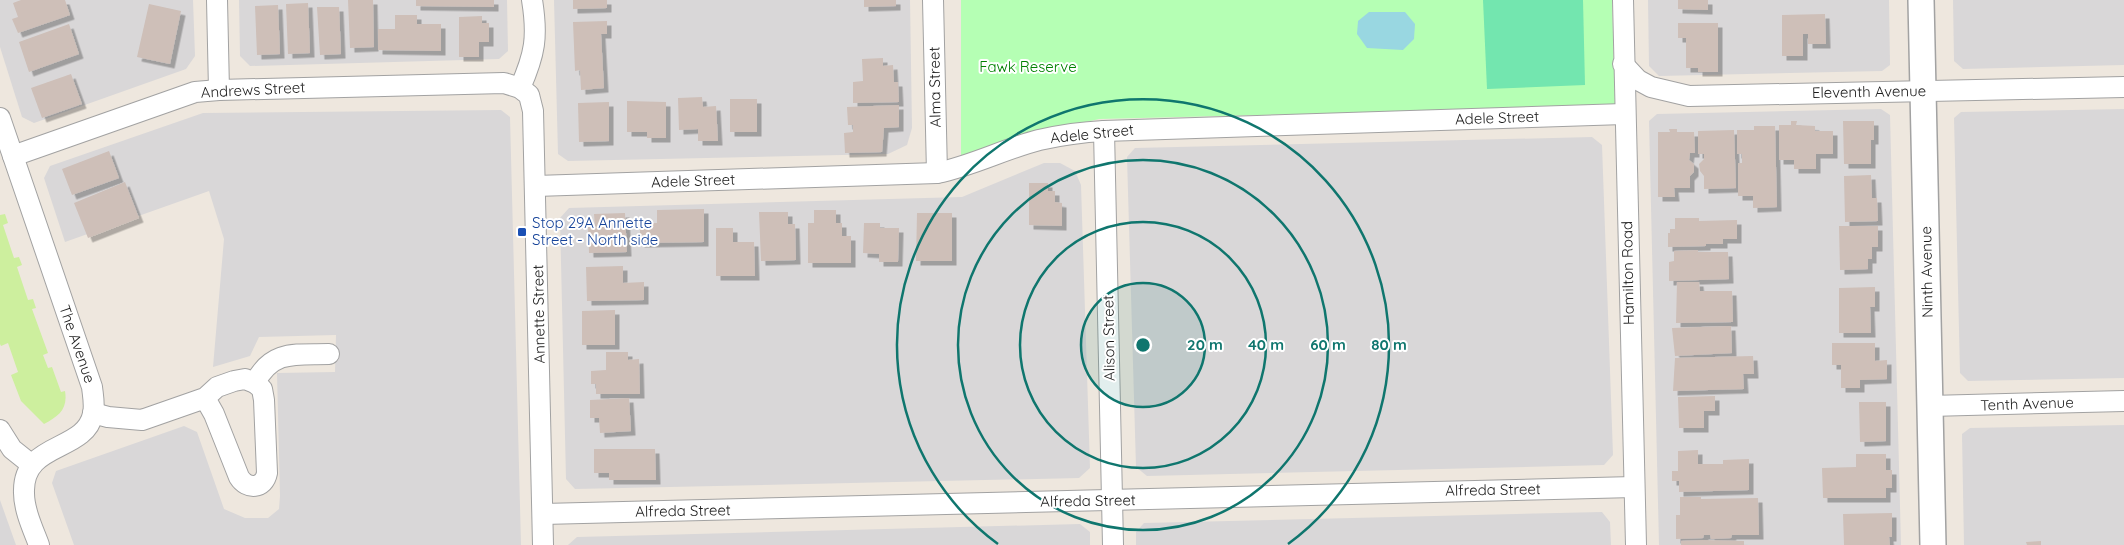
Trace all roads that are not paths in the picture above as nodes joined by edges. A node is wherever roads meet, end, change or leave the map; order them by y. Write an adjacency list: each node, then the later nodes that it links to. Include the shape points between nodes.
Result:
1 (217, 0): 9 (street)
2 (532, 0): 7 (street, via 535,20 533,57)
3 (933, 0): 15 (street, Alma Street)
4 (1623, 0): 6 (street, Hamilton Road)
5 (1921, 0): 10 (street, Ninth Avenue)
6 (1623, 64): 10 (street, Eleventh Avenue, via 1638,80 1651,87 1688,96); 11 (street, Hamilton Road)
7 (512, 85): 9 (street, Andrews Street); 16 (street, Annette Street, via 529,95 534,111)
8 (2124, 87): 10 (street, Eleventh Avenue)
9 (219, 90): 14 (street, Andrews Street, via 195,92)
10 (1923, 90): 21 (street, Ninth Avenue)
11 (1624, 114): 13 (street, Adele Street); 25 (street, Hamilton Road)
12 (0, 118): 14 (street, The Avenue)
13 (1104, 131): 15 (street, Adele Street, via 1038,140 959,169); 26 (street, Alison Street)
14 (13, 156): 22 (street, The Avenue, via 92,387)
15 (937, 173): 16 (street, Adele Street)
16 (536, 186): 27 (street, Annette Street)
17 (329, 354): 18 (street, via 277,357 260,372)
18 (255, 382): 19 (street, via 245,379 234,381 218,387); 19 (street, via 262,389 264,400 267,473 260,486 251,487 239,477)
19 (205, 398): 22 (street, via 142,420)
20 (2124, 401): 21 (street, Tenth Avenue)
21 (1930, 406): 32 (street, Ninth Avenue)
22 (93, 413): 24 (street, via 84,430 49,450)
23 (0, 430): 24 (street, via 12,449)
24 (32, 465): 28 (street, via 24,483 24,495)
25 (1634, 487): 26 (street, Alfreda Street); 31 (street, Hamilton Road)
26 (1112, 500): 27 (street, Alfreda Street); 30 (street, Alison Street)
27 (543, 514): 29 (street, Annette Street)
28 (39, 545)
29 (543, 545)
30 (1113, 545)
31 (1636, 545)
32 (1933, 545)

